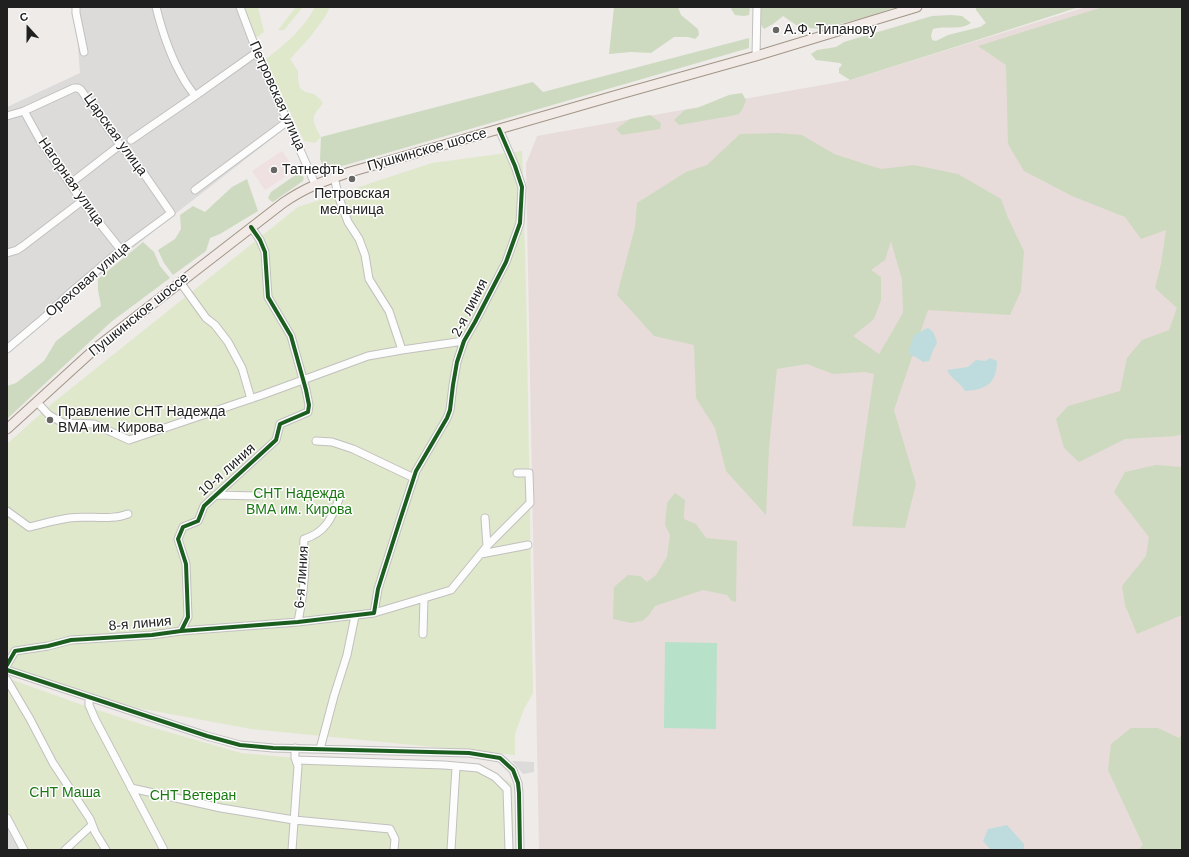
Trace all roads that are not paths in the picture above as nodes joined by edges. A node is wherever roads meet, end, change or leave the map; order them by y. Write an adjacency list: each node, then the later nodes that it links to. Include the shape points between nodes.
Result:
1 (76, 7): 6 (street)
2 (156, 7): 9 (street, via 170,52)
3 (240, 7): 7 (street, Петровская улица)
4 (757, 7): 8 (street)
5 (917, 7): 8 (main road, Пушкинское шоссе)
6 (84, 52)
7 (257, 52): 9 (street); 12 (street, Петровская улица)
8 (756, 56): 13 (main road, Пушкинское шоссе)
9 (195, 96): 14 (street)
10 (24, 111): 11 (street); 15 (street, Царская улица, via 78,88); 17 (street, Нагорная улица, via 40,140)
11 (7, 116)
12 (288, 121): 18 (street, Петровская улица); 19 (street)
13 (499, 129): 16 (main road, Пушкинское шоссе); 26 (street, 2-я линия, via 522,186 520,223 506,262)
14 (131, 140)
15 (120, 145): 17 (street); 21 (street, Царская улица)
16 (334, 177): 18 (main road, Пушкинское шоссе); 28 (street, via 348,222 365,255 369,278 389,311)
17 (71, 183): 20 (street, Нагорная улица)
18 (315, 184): 22 (main road, Пушкинское шоссе, via 283,202)
19 (195, 190)
20 (82, 201): 23 (street, Нагорная улица); 24 (street, via 23,246)
21 (171, 213): 23 (street, Ореховая улица)
22 (251, 227): 25 (main road, Пушкинское шоссе); 29 (street, via 265,252 268,297 291,336)
23 (121, 250): 27 (street, Ореховая улица)
24 (7, 253)
25 (180, 282): 30 (street, via 206,318 228,342 242,368); 31 (main road, Пушкинское шоссе, via 97,347)
26 (464, 341): 28 (street); 35 (street, 2-я линия, via 452,385 450,410)
27 (7, 348)
28 (402, 350): 29 (street, via 368,356)
29 (303, 380): 30 (street); 36 (street, 10-я линия, via 309,405 308,412 280,424 276,440)
30 (251, 399): 31 (street, via 129,440 94,424 63,423 48,415)
31 (37, 402): 32 (main road, Пушкинское шоссе)
32 (7, 429)
33 (316, 440): 35 (street, via 353,449)
34 (517, 473): 43 (street, via 529,473 530,503)
35 (414, 478): 46 (street, 2-я линия, via 378,588)
36 (216, 495): 37 (street); 49 (street, 10-я линия, via 204,506 198,522 184,527 178,539 186,564 188,617)
37 (258, 496)
38 (339, 499): 48 (street, 6-я линия, via 332,516 319,532 304,539 305,559)
39 (7, 511): 40 (street, via 29,527 69,518)
40 (128, 514)
41 (485, 518): 43 (street)
42 (528, 545): 44 (street)
43 (487, 546): 44 (street)
44 (481, 554): 45 (street, via 451,590)
45 (424, 598): 46 (street); 50 (street)
46 (374, 614): 47 (street)
47 (355, 616): 48 (street, 8-я линия); 56 (street, via 347,655)
48 (298, 622): 49 (street, 8-я линия)
49 (181, 631): 51 (street, 8-я линия, via 71,640 15,651)
50 (423, 634)
51 (7, 665)
52 (7, 670): 54 (street)
53 (7, 680): 62 (street, via 53,763)
54 (89, 697): 55 (street, via 240,745); 59 (street, via 89,705 95,719)
55 (295, 748): 56 (street); 57 (street)
56 (320, 749): 71 (street, via 469,753 500,758 512,770 518,783)
57 (296, 760): 58 (street); 61 (street, via 298,766)
58 (456, 767): 69 (street); 70 (street, via 478,768 495,777 507,789)
59 (131, 788): 61 (street, via 221,808); 66 (street)
60 (7, 818): 63 (street)
61 (294, 820): 67 (street); 68 (street, via 390,829 395,839)
62 (92, 825): 64 (street); 65 (street)
63 (24, 850)
64 (65, 850)
65 (106, 850)
66 (164, 850)
67 (292, 850)
68 (394, 850)
69 (451, 850)
70 (509, 850)
71 (520, 850)

